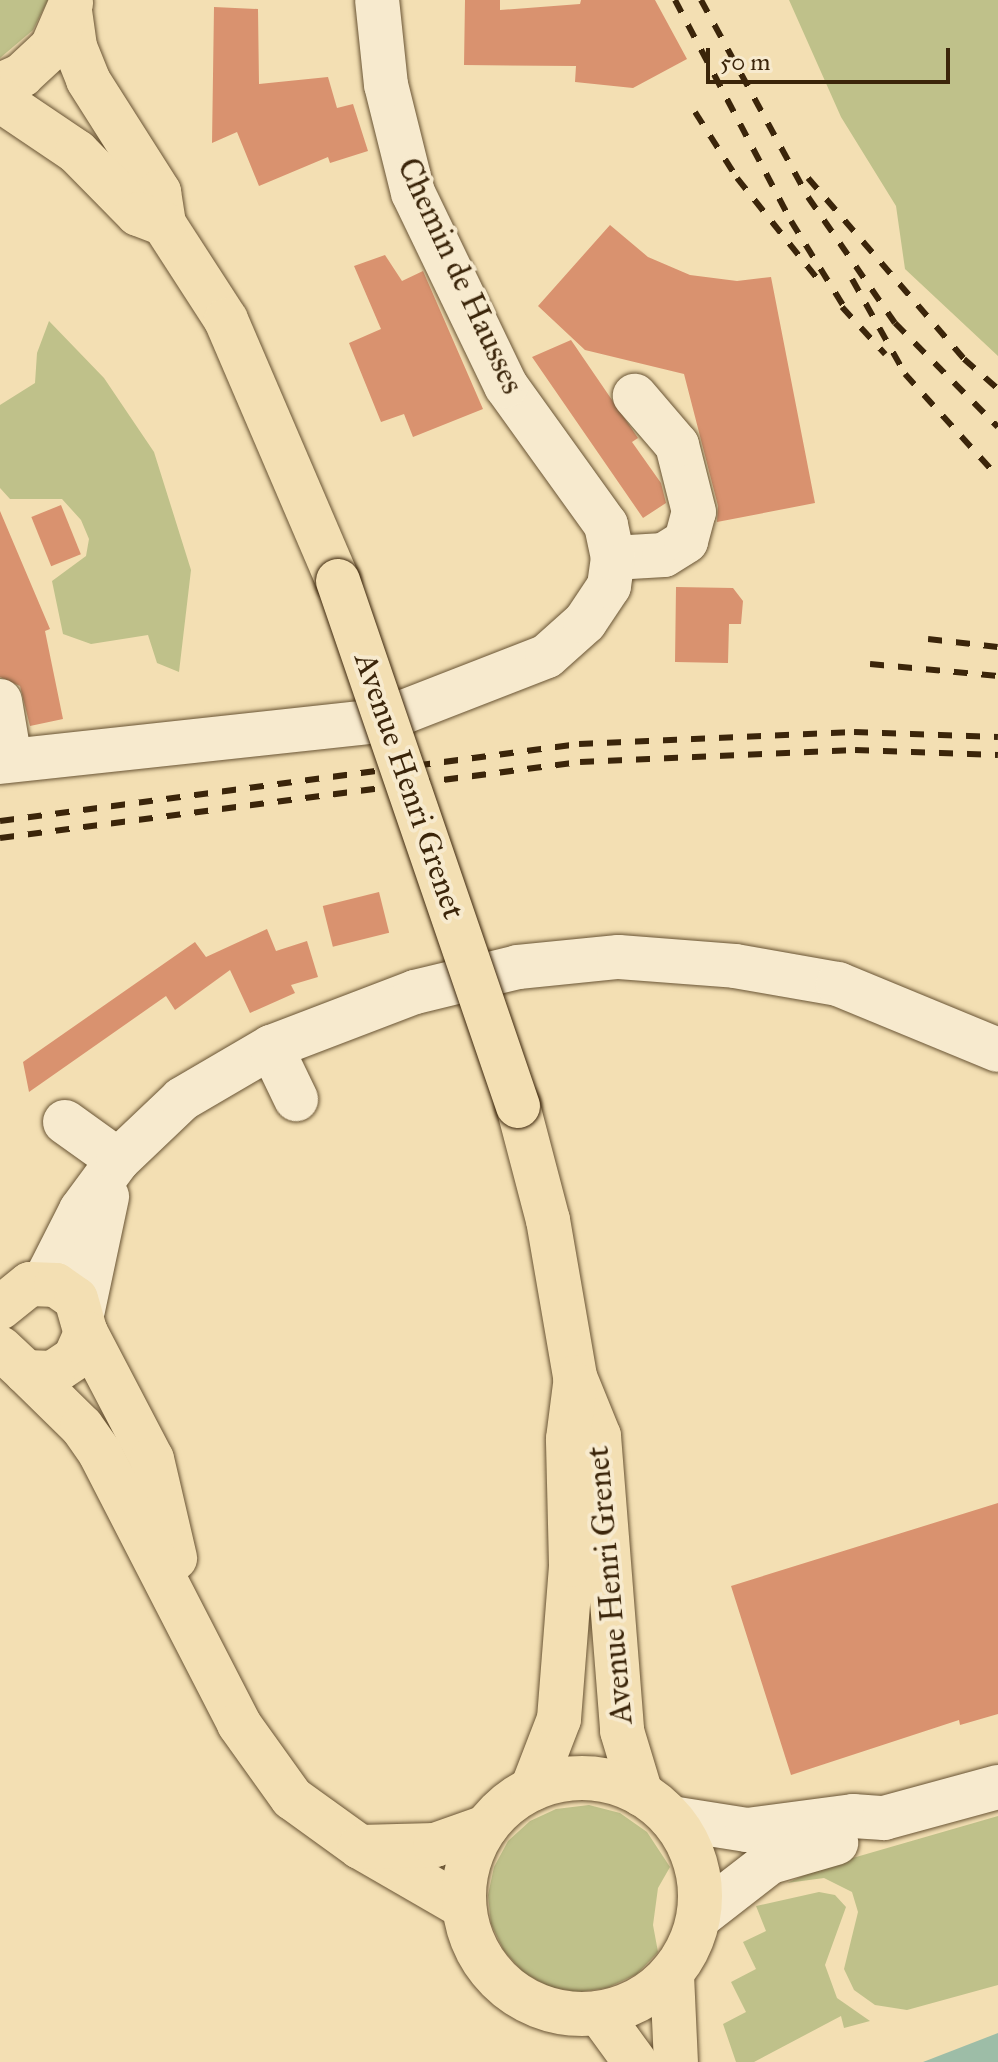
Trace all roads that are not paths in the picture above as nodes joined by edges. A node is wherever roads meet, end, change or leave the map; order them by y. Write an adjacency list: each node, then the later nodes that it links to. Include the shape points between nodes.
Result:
1 (377, 0): 7 (street, Chemin de Hausses, via 386,85 413,193 506,386 579,481 606,525)
2 (71, 5): 3 (main road, via 52,47 22,75); 5 (main road, Avenue Henri Grenet, via 75,47 88,80 159,192)
3 (0, 85)
4 (0, 100): 5 (main road, Avenue Henri Grenet, via 77,152 138,214)
5 (164, 224): 18 (main road, Avenue Henri Grenet, bridge, via 226,320 338,581 518,1106 548,1220)
6 (635, 396): 7 (street, via 677,445 694,512 686,541 664,555)
7 (613, 558): 9 (street, via 609,586 585,622 547,656 406,711 329,726)
8 (0, 701): 9 (street)
9 (5, 761)
10 (271, 1047): 11 (street, via 415,992 518,967 619,957 735,966 838,984); 12 (street); 14 (street, via 182,1099)
11 (998, 1050)
12 (296, 1099)
13 (65, 1122): 14 (street)
14 (118, 1160): 15 (street); 16 (street, via 95,1234)
15 (12, 1297): 16 (main road, via 67,1291)
16 (84, 1322): 17 (main road, via 65,1367 39,1374); 19 (main road, via 152,1459)
17 (7, 1357): 19 (main road, via 82,1427 100,1453)
18 (575, 1377): 21 (main road, Avenue Henri Grenet, via 568,1439 571,1565 559,1719); 22 (main road, Avenue Henri Grenet, via 599,1436 622,1731)
19 (193, 1630): 25 (main road, via 239,1724 292,1798)
20 (998, 1787): 23 (street)
21 (532, 1789): 22 (main road, via 587,1778); 24 (main road)
22 (656, 1806): 23 (street, via 747,1830 853,1816); 27 (main road, via 690,1848 700,1882)
23 (884, 1818): 27 (street, via 858,1838 770,1862)
24 (486, 1827): 25 (main road, via 435,1845); 26 (main road, via 468,1865)
25 (360, 1847): 26 (main road)
26 (464, 1907): 29 (main road, via 473,1944 525,2001 561,2014)
27 (699, 1917): 28 (main road, via 689,1948)
28 (672, 1975): 29 (main road, via 639,2001); 30 (main road)
29 (600, 2014): 30 (main road)
30 (663, 2059)

